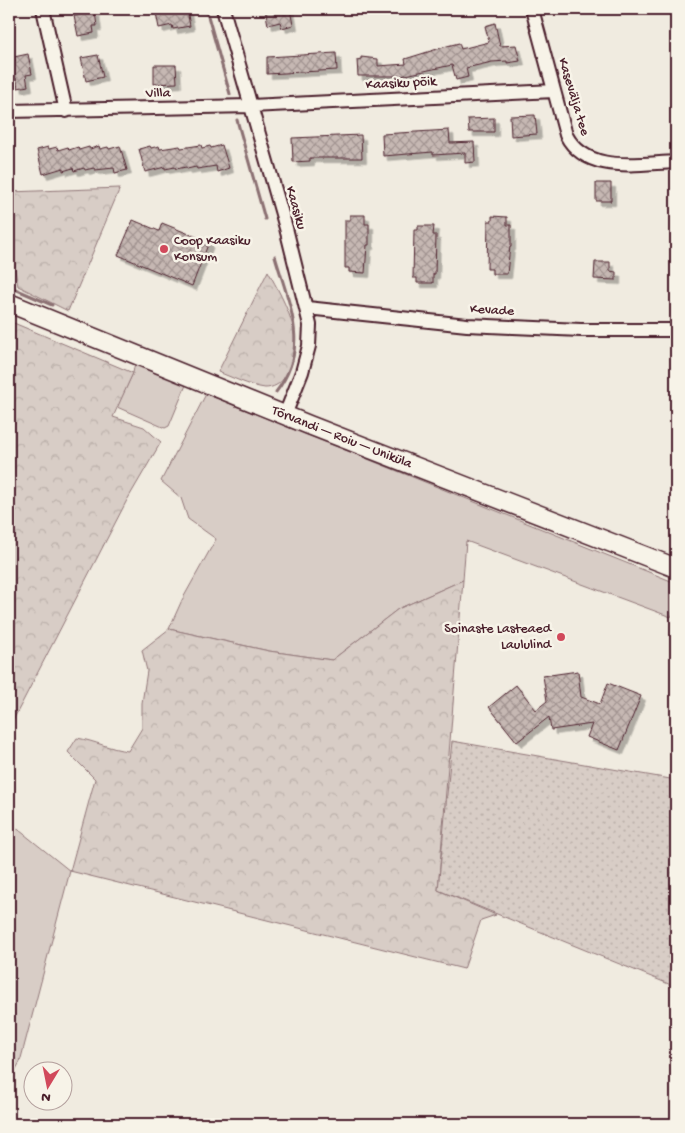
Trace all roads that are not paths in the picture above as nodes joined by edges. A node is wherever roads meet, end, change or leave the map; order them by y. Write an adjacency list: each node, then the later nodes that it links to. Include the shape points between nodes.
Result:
1 (43, 9): 7 (street)
2 (224, 9): 5 (street, Kaasiku)
3 (532, 9): 4 (street, Kasevälja tee)
4 (554, 91): 5 (street, Kaasiku põik); 8 (street, Kasevälja tee, via 566,135 582,155 598,162)
5 (251, 106): 7 (street, Villa); 10 (street, Kaasiku)
6 (9, 111): 7 (street, Villa)
7 (66, 111)
8 (676, 162)
9 (9, 303): 12 (street, Tõrvandi — Roiu — Uniküla)
10 (307, 308): 11 (street, Kevade, via 467,325); 12 (street, Kaasiku, via 309,346)
11 (676, 330)
12 (285, 414): 13 (street, Tõrvandi — Roiu — Uniküla)
13 (676, 568)

